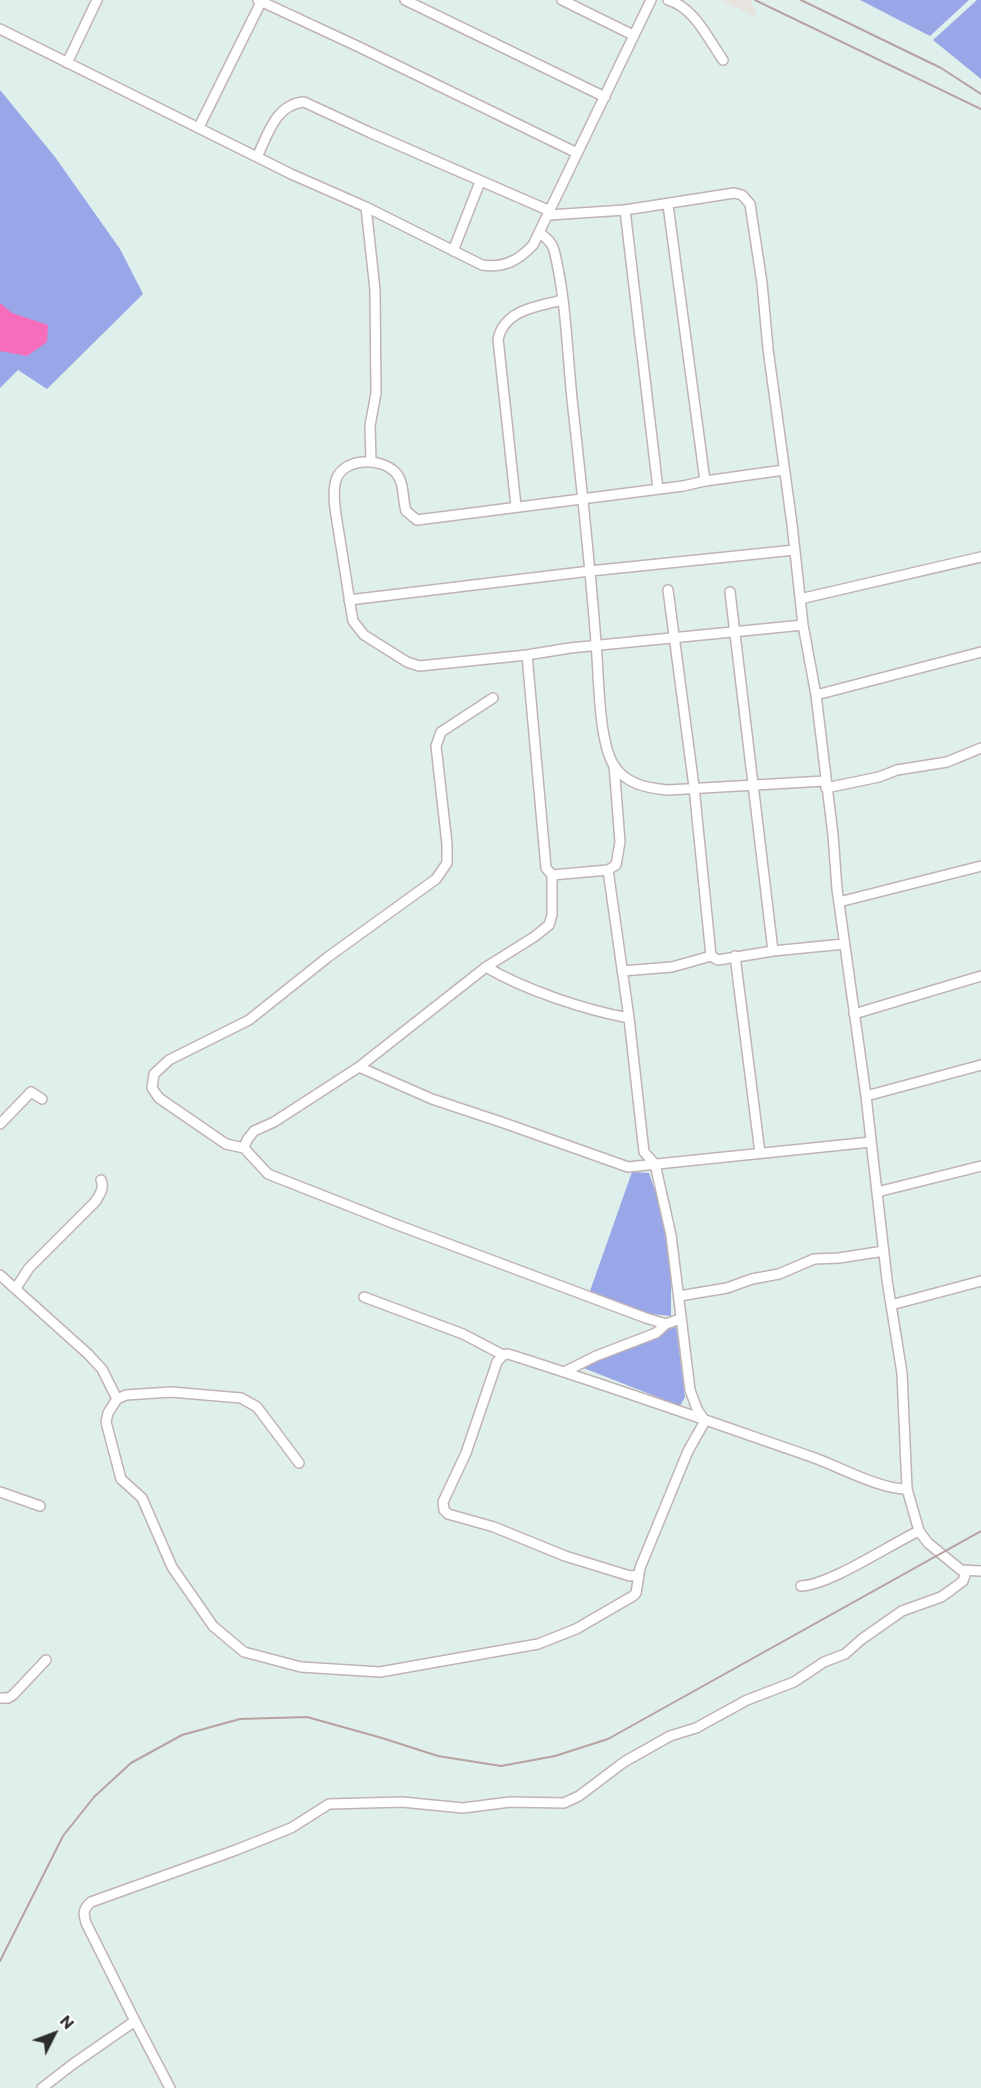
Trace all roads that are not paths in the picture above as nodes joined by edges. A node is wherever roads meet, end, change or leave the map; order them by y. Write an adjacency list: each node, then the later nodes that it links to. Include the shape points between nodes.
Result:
1 (97, 0): 10 (street)
2 (405, 0): 11 (street)
3 (562, 0): 8 (street)
4 (651, 0): 8 (street)
5 (668, 0): 9 (street, via 679,3 693,16)
6 (259, 1): 12 (street); 13 (street)
7 (0, 29): 10 (street)
8 (633, 35): 11 (street)
9 (723, 60)
10 (67, 63): 12 (street)
11 (605, 97): 13 (street)
12 (199, 127): 14 (street)
13 (577, 153): 19 (street)
14 (257, 157): 15 (street, via 278,115 285,107 304,102); 17 (street)
15 (480, 182): 19 (street); 21 (street)
16 (668, 205): 18 (street); 24 (street, via 734,193 750,204); 25 (street)
17 (366, 207): 21 (street); 23 (street, via 375,290 376,393 370,426)
18 (625, 210): 19 (street); 26 (street)
19 (549, 213): 20 (street)
20 (540, 233): 21 (street, via 525,254 497,267 482,265); 22 (street, via 554,248)
21 (453, 251)
22 (562, 300): 27 (street); 28 (street, via 514,315 500,329)
23 (371, 461): 28 (street, via 396,472 406,511 417,520); 35 (street, via 343,469 335,483)
24 (784, 470): 25 (street); 29 (street)
25 (705, 480): 26 (street)
26 (658, 489): 27 (street)
27 (583, 497): 28 (street); 31 (street)
28 (516, 506)
29 (795, 550): 31 (street); 34 (street)
30 (981, 557): 34 (street)
31 (590, 571): 35 (street); 39 (street)
32 (668, 590): 38 (street)
33 (730, 592): 37 (street)
34 (800, 599): 36 (street)
35 (349, 600): 41 (street, via 357,628 412,665)
36 (803, 625): 37 (street); 42 (street)
37 (735, 632): 38 (street); 47 (street)
38 (674, 639): 39 (street); 48 (street)
39 (597, 645): 41 (street); 45 (street, via 605,738)
40 (981, 651): 42 (street)
41 (527, 655): 51 (street, via 546,868)
42 (816, 695): 46 (street)
43 (493, 698): 68 (street, via 441,732 436,746 447,863 436,879 249,1020 170,1060 154,1074 152,1088 159,1098 226,1144)
44 (981, 748): 46 (street, via 947,762)
45 (614, 765): 48 (street, via 639,786); 50 (street, via 619,856 616,865)
46 (825, 784): 47 (street); 52 (street)
47 (752, 785): 48 (street); 54 (street)
48 (693, 788): 55 (street)
49 (981, 866): 52 (street)
50 (608, 870): 51 (street); 58 (street)
51 (552, 875): 57 (street, via 549,925)
52 (839, 902): 53 (street)
53 (844, 944): 54 (street); 60 (street)
54 (773, 951): 56 (street)
55 (711, 956): 56 (street, via 718,960); 58 (street, via 672,967)
56 (735, 956): 69 (street)
57 (486, 967): 61 (street, via 595,1011); 63 (street)
58 (622, 971): 61 (street)
59 (981, 976): 60 (street)
60 (854, 1014): 64 (street)
61 (629, 1017): 70 (street, via 644,1152)
62 (981, 1065): 64 (street)
63 (359, 1067): 68 (street, via 254,1131); 70 (street, via 432,1099 628,1167)
64 (866, 1096): 67 (street)
65 (42, 1099): 66 (street, via 31,1092)
66 (0, 1124)
67 (871, 1142): 69 (street); 73 (street)
68 (244, 1148): 82 (street, via 268,1174)
69 (760, 1153): 70 (street)
70 (655, 1164): 78 (street, via 671,1235)
71 (981, 1166): 73 (street)
72 (101, 1180): 77 (street, via 101,1192 95,1202 29,1269)
73 (877, 1192): 74 (street)
74 (884, 1251): 78 (street, via 814,1259 779,1274); 80 (street)
75 (0, 1275): 77 (street)
76 (981, 1281): 80 (street)
77 (16, 1288): 85 (street, via 102,1369)
78 (679, 1296): 81 (street)
79 (364, 1297): 83 (street, via 463,1334)
80 (891, 1305): 88 (street, via 902,1373)
81 (680, 1319): 82 (street); 86 (street, via 690,1390)
82 (666, 1324): 84 (street, via 656,1333)
83 (503, 1355): 84 (street); 94 (street, via 443,1502 444,1510 566,1556 630,1576)
84 (564, 1372): 86 (street)
85 (117, 1399): 87 (street, via 171,1392 241,1398 257,1407); 94 (street, via 106,1422 122,1479 142,1498 172,1567 213,1626 244,1652 301,1667 380,1672 538,1644 576,1629 626,1601 636,1593)
86 (705, 1421): 88 (street, via 886,1486); 94 (street, via 688,1451)
87 (299, 1463)
88 (907, 1489): 91 (street)
89 (0, 1492): 90 (street)
90 (40, 1506)
91 (919, 1531): 93 (street, via 954,1566); 95 (street, via 850,1568 813,1585)
92 (981, 1571): 93 (street)
93 (966, 1572): 98 (street, via 963,1581 941,1597 902,1611 845,1654 696,1728 670,1736 564,1803 510,1802 463,1808 402,1802 329,1804 291,1828 91,1902 83,1915)
94 (638, 1575)
95 (801, 1586)
96 (46, 1660): 97 (street, via 13,1695)
97 (0, 1698)
98 (135, 2021): 99 (street); 100 (street)
99 (42, 2088)
100 (170, 2088)

